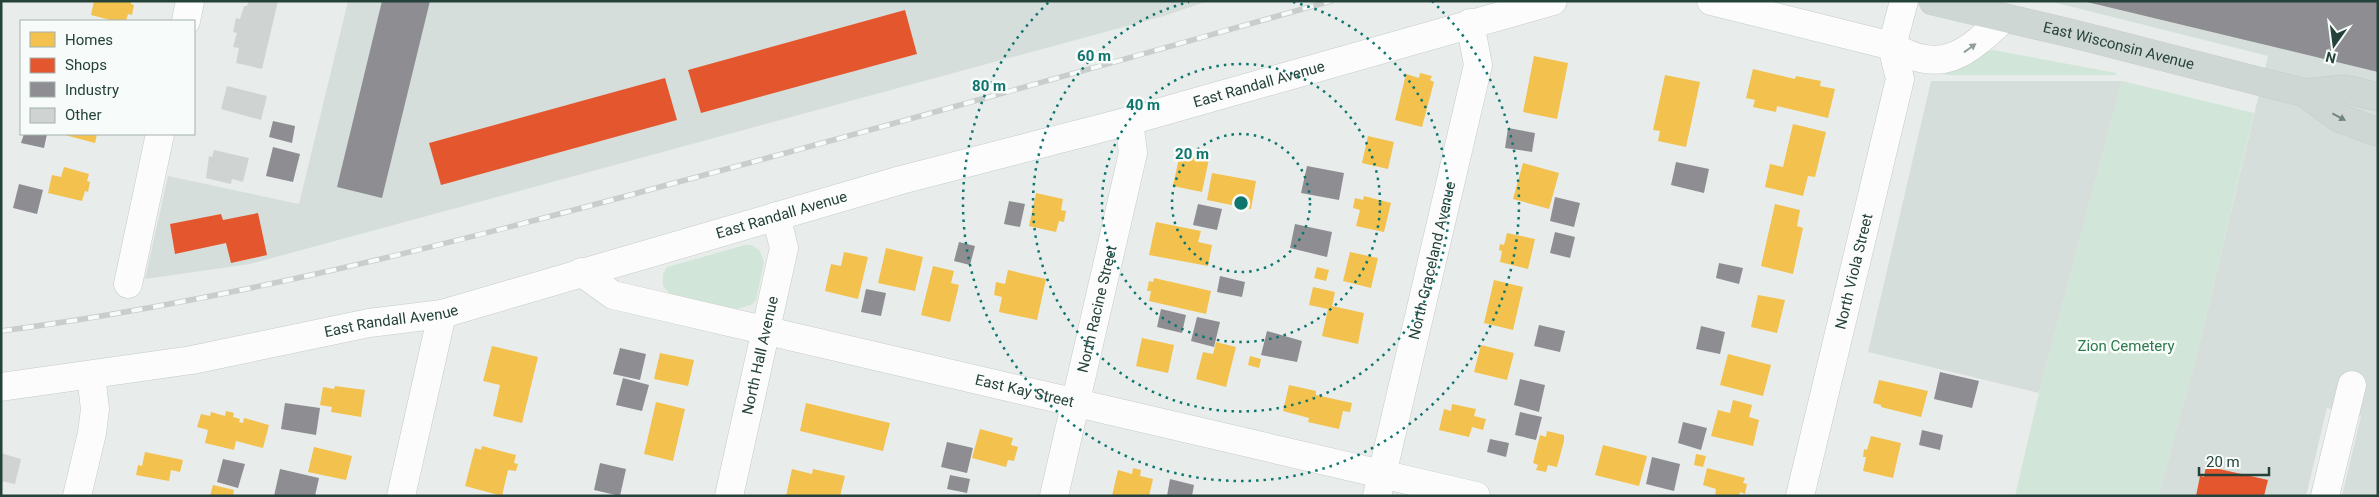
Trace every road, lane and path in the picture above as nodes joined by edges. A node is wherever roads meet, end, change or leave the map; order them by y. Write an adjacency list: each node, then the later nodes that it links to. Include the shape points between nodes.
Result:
1 (190, 1): 7 (street)
2 (1554, 1): 8 (street, East Randall Avenue)
3 (1711, 1): 9 (street)
4 (1904, 1): 9 (street)
5 (1933, 1): 6 (main road, East Wisconsin Avenue)
6 (2004, 18): 10 (street, one-way to 6, via 1964,53); 12 (main road, East Wisconsin Avenue)
7 (186, 20)
8 (1470, 23): 14 (street, East Randall Avenue); 26 (street, North Graceland Avenue, via 1478,66)
9 (1892, 46): 10 (street, via 1910,57); 11 (street, North Viola Street)
10 (1939, 59): 11 (street)
11 (1900, 79): 32 (street, North Viola Street)
12 (2304, 93): 13 (main road, East Wisconsin Avenue, via 2345,89); 15 (main road, East Wisconsin Avenue, one-way to 15, via 2339,118)
13 (2378, 97)
14 (1129, 121): 17 (street, East Randall Avenue); 25 (street, North Racine Street, via 1133,153)
15 (2378, 132)
16 (160, 135): 19 (street)
17 (776, 216): 18 (street, East Randall Avenue); 21 (street, North Hall Avenue, via 784,248)
18 (581, 272): 20 (street, East Randall Avenue); 21 (street, East Kay Street, via 613,295)
19 (128, 284)
20 (442, 314): 22 (street, East Randall Avenue, via 368,322 192,360); 28 (street)
21 (767, 331): 25 (street, East Kay Street); 29 (street, North Hall Avenue)
22 (91, 376): 24 (street, East Randall Avenue); 27 (street, via 95,409)
23 (2352, 385): 33 (street)
24 (1, 387)
25 (1076, 403): 26 (street, East Kay Street); 30 (street, North Racine Street)
26 (1380, 485): 31 (street, East Kay Street)
27 (77, 496)
28 (401, 496)
29 (729, 496)
30 (1054, 496)
31 (1476, 496)
32 (1800, 496)
33 (2325, 496)

